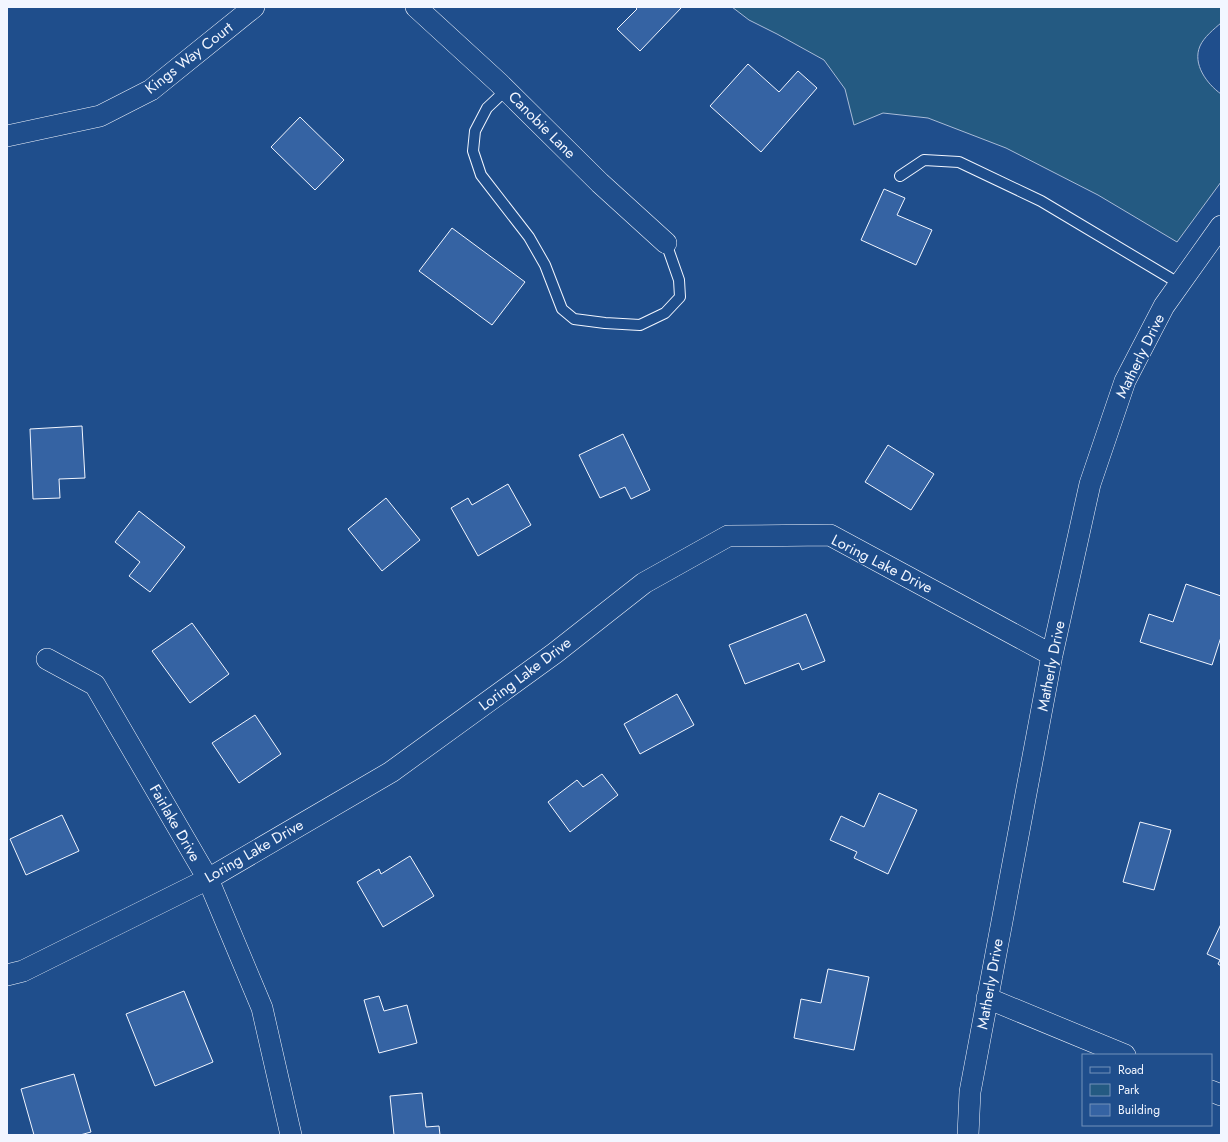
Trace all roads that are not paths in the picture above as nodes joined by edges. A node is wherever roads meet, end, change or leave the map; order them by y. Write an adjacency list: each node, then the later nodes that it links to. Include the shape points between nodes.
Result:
1 (254, 7): 4 (street, Kings Way Court, via 151,90 107,113)
2 (416, 7): 3 (street, Canobie Lane)
3 (506, 90): 7 (street, Canobie Lane, via 600,183); 7 (lane, via 488,108 474,131 474,151 481,175 529,237 545,265 562,309 574,319 605,324 640,324 665,313 680,297 679,280)
4 (7, 136)
5 (900, 176): 8 (lane, via 924,160 959,162 1041,201)
6 (1221, 226): 8 (street, Matherly Drive)
7 (666, 243)
8 (1180, 284): 9 (street, Matherly Drive, via 1164,306 1125,381 1090,484)
9 (1052, 655): 11 (street, Loring Lake Drive, via 830,535 728,536 644,583 555,653 391,772); 13 (street, Matherly Drive)
10 (47, 659): 11 (street, Fairlake Drive, via 95,685)
11 (208, 879): 12 (street, Loring Lake Drive, via 23,971); 17 (street, Fairlake Drive, via 262,1008)
12 (7, 975)
13 (988, 998): 14 (street); 18 (street, Matherly Drive, via 970,1092)
14 (1123, 1054)
15 (1212, 1090): 16 (street)
16 (1221, 1095)
17 (291, 1135)
18 (968, 1135)

